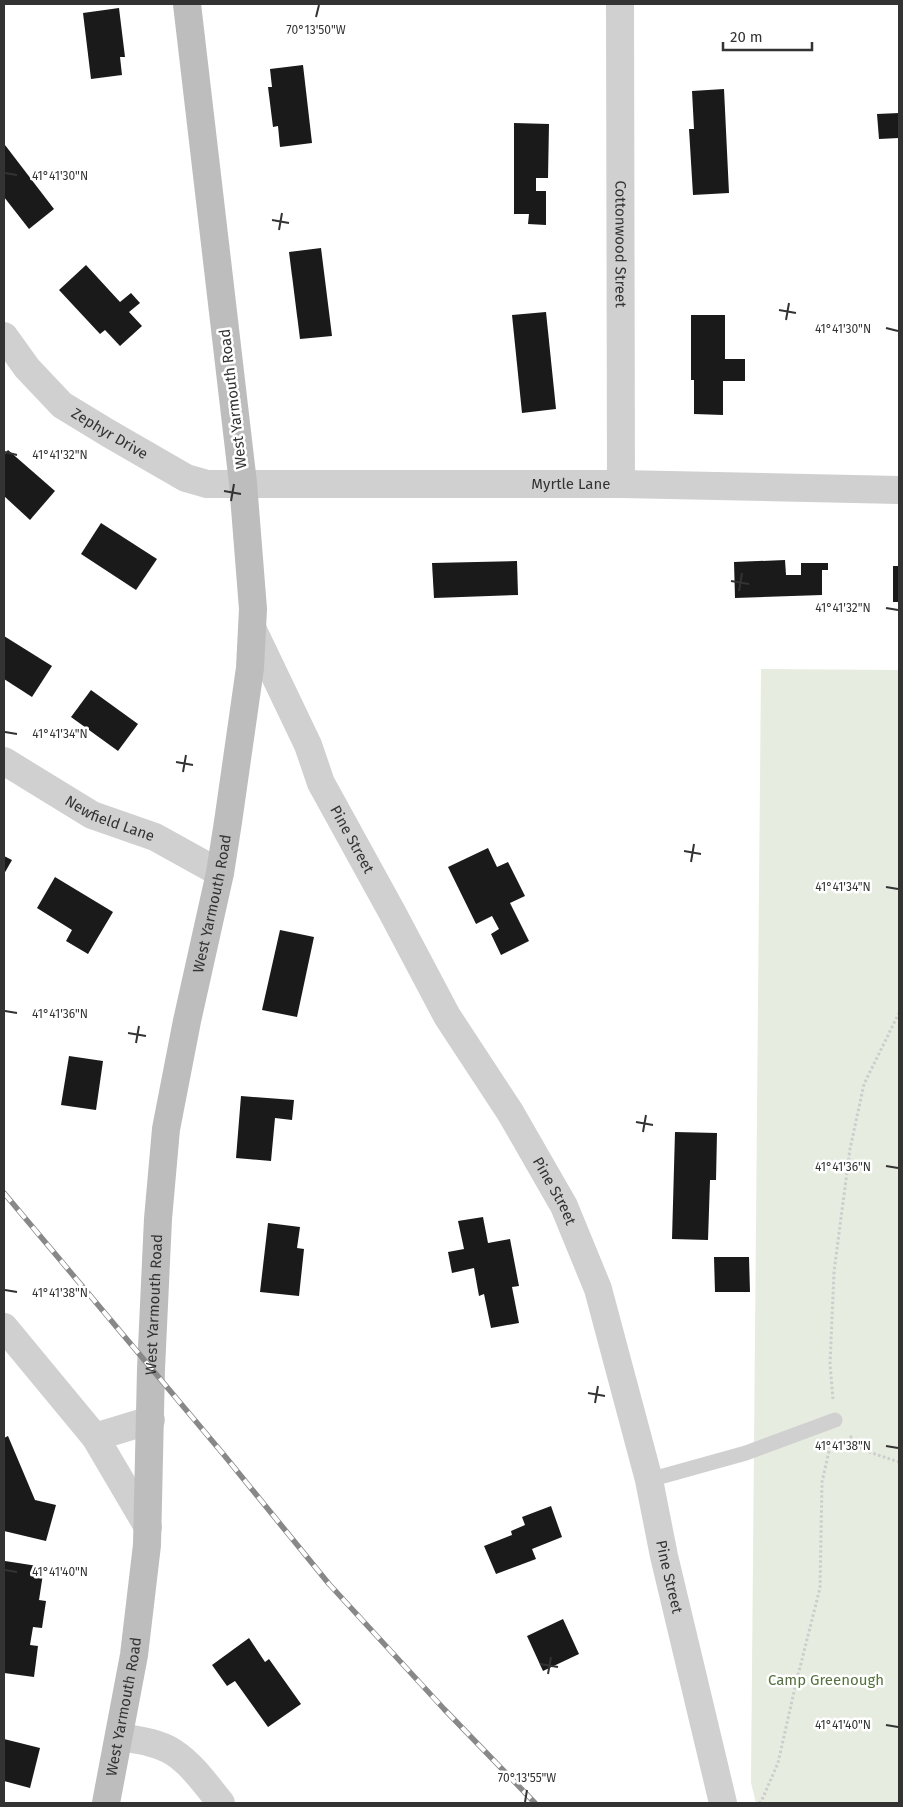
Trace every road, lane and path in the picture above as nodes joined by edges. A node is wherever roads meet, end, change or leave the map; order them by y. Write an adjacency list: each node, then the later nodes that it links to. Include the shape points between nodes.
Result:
1 (187, 4): 4 (main road, West Yarmouth Road)
2 (620, 4): 5 (street, Cottonwood Street)
3 (4, 336): 4 (street, Zephyr Drive, via 28,368 62,404 108,433 196,482)
4 (243, 483): 5 (street, Myrtle Lane); 7 (main road, West Yarmouth Road)
5 (621, 484): 6 (street, Myrtle Lane)
6 (899, 490)
7 (253, 630): 9 (main road, West Yarmouth Road, via 246,702); 15 (street, Pine Street, via 308,746 320,783 447,1016 510,1112 564,1206 598,1289)
8 (4, 761): 9 (street, Newfield Lane, via 92,815 156,837)
9 (220, 873): 11 (main road, West Yarmouth Road, via 166,1129 158,1219)
10 (4, 1327): 13 (street)
11 (150, 1420): 13 (street); 16 (main road, West Yarmouth Road)
12 (835, 1420): 14 (path, via 863,1450); 15 (lane, via 746,1453)
13 (95, 1437): 16 (street)
14 (899, 1462)
15 (649, 1480): 20 (street, Pine Street)
16 (148, 1527): 17 (main road, West Yarmouth Road, via 134,1655)
17 (120, 1737): 18 (main road, West Yarmouth Road); 19 (street, via 158,1745 173,1752)
18 (106, 1803)
19 (222, 1803)
20 (723, 1803)

